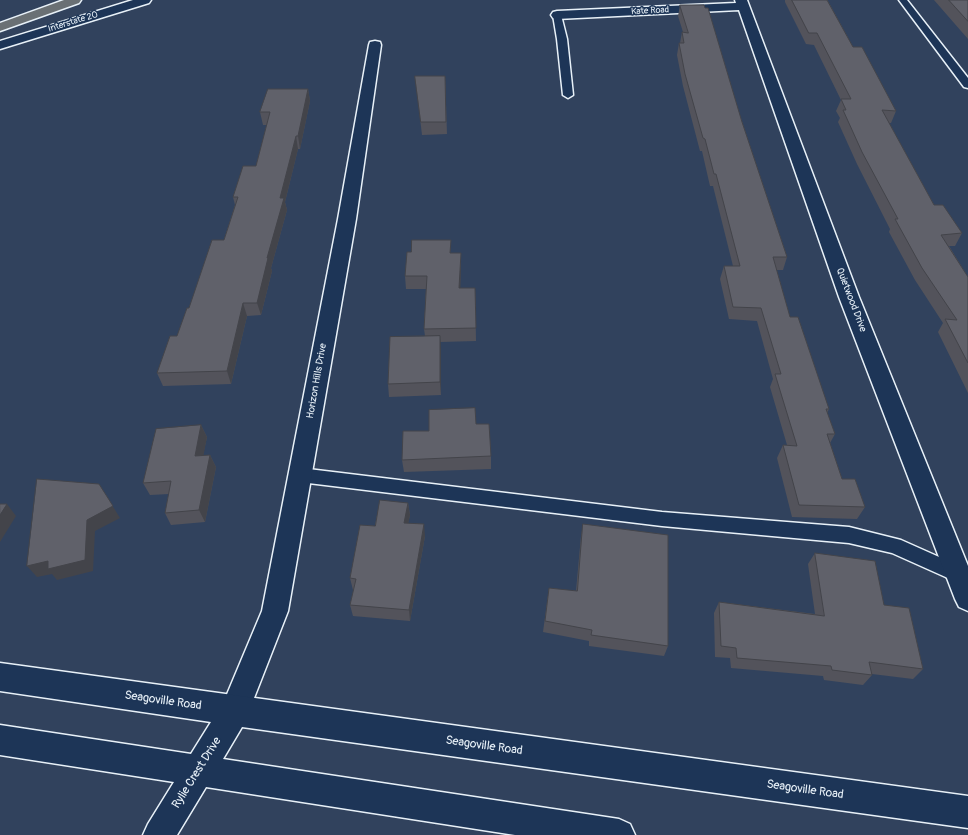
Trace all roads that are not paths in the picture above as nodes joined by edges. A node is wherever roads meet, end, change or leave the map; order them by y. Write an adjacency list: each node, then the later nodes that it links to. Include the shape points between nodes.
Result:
1 (75, 0): 6 (highway)
2 (145, 0): 7 (street, Interstate 20)
3 (903, 0): 9 (lane)
4 (741, 3): 5 (street, Kate Road); 12 (street, Quietwood Drive, via 849,297)
5 (557, 15): 10 (lane)
6 (0, 27)
7 (0, 45)
8 (375, 45): 11 (street, Horizon Hills Drive, via 347,219)
9 (968, 85)
10 (568, 95)
11 (300, 475): 12 (lane, via 662,519 849,535 895,546); 15 (street, Horizon Hills Drive, via 275,611)
12 (959, 575): 13 (street, Quietwood Drive)
13 (968, 598)
14 (0, 677): 15 (street, Seagoville Road)
15 (235, 711): 17 (street, Rylie Crest Drive); 18 (street, Seagoville Road)
16 (0, 740): 17 (street)
17 (199, 771): 19 (street, Rylie Crest Drive); 20 (street)
18 (968, 812)
19 (159, 835)
20 (619, 835)

